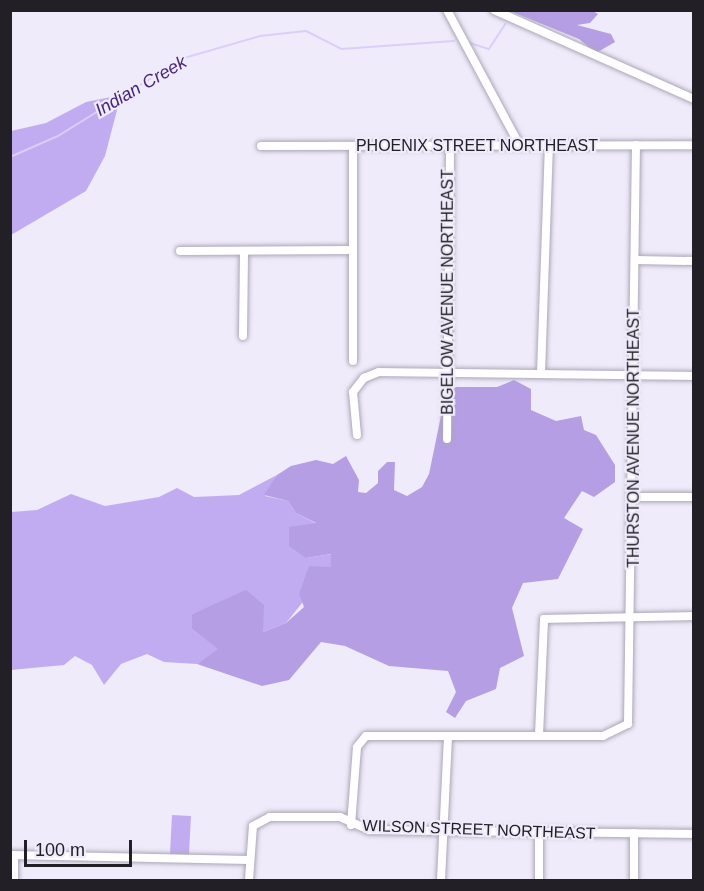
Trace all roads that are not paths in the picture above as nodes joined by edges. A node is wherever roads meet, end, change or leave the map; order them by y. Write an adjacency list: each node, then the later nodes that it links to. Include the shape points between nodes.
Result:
1 (447, 10): 4 (street)
2 (494, 10): 3 (street)
3 (693, 99)
4 (519, 144): 5 (street, PHOENIX STREET NORTHEAST); 8 (street, PHOENIX STREET NORTHEAST)
5 (549, 145): 6 (street, PHOENIX STREET NORTHEAST); 19 (street)
6 (636, 145): 9 (street, PHOENIX STREET NORTHEAST); 14 (street, THURSTON AVENUE NORTHEAST)
7 (261, 146): 10 (street, PHOENIX STREET NORTHEAST)
8 (450, 146): 10 (street, PHOENIX STREET NORTHEAST); 18 (street, BIGELOW AVENUE NORTHEAST, via 445,305)
9 (693, 146)
10 (353, 147): 11 (street)
11 (353, 250): 13 (street); 17 (street)
12 (180, 251): 13 (street)
13 (244, 251): 16 (street)
14 (635, 260): 15 (street); 20 (street, THURSTON AVENUE NORTHEAST)
15 (693, 261)
16 (243, 336)
17 (353, 361)
18 (449, 370): 19 (street); 22 (street, via 364,378 353,392); 23 (street, BIGELOW AVENUE NORTHEAST)
19 (541, 374): 20 (street)
20 (634, 376): 21 (street); 24 (street, THURSTON AVENUE NORTHEAST)
21 (693, 376)
22 (357, 435)
23 (447, 439)
24 (634, 497): 25 (street); 26 (street, THURSTON AVENUE NORTHEAST)
25 (693, 497)
26 (633, 616): 27 (street); 28 (street, THURSTON AVENUE NORTHEAST, via 632,708 624,729 603,736); 28 (street, via 546,618 540,628)
27 (693, 616)
28 (539, 735): 29 (street)
29 (448, 736): 30 (street, via 359,739); 31 (street)
30 (351, 825): 31 (street, WILSON STREET NORTHEAST); 36 (street, WILSON STREET NORTHEAST, via 340,817 258,820 253,826)
31 (445, 832): 32 (street, WILSON STREET NORTHEAST); 39 (street)
32 (540, 833): 33 (street, WILSON STREET NORTHEAST); 40 (street)
33 (634, 833): 34 (street, WILSON STREET NORTHEAST); 41 (street)
34 (693, 834)
35 (12, 855): 36 (street); 37 (street)
36 (249, 860): 38 (street)
37 (14, 880)
38 (249, 880)
39 (441, 880)
40 (539, 880)
41 (634, 880)

